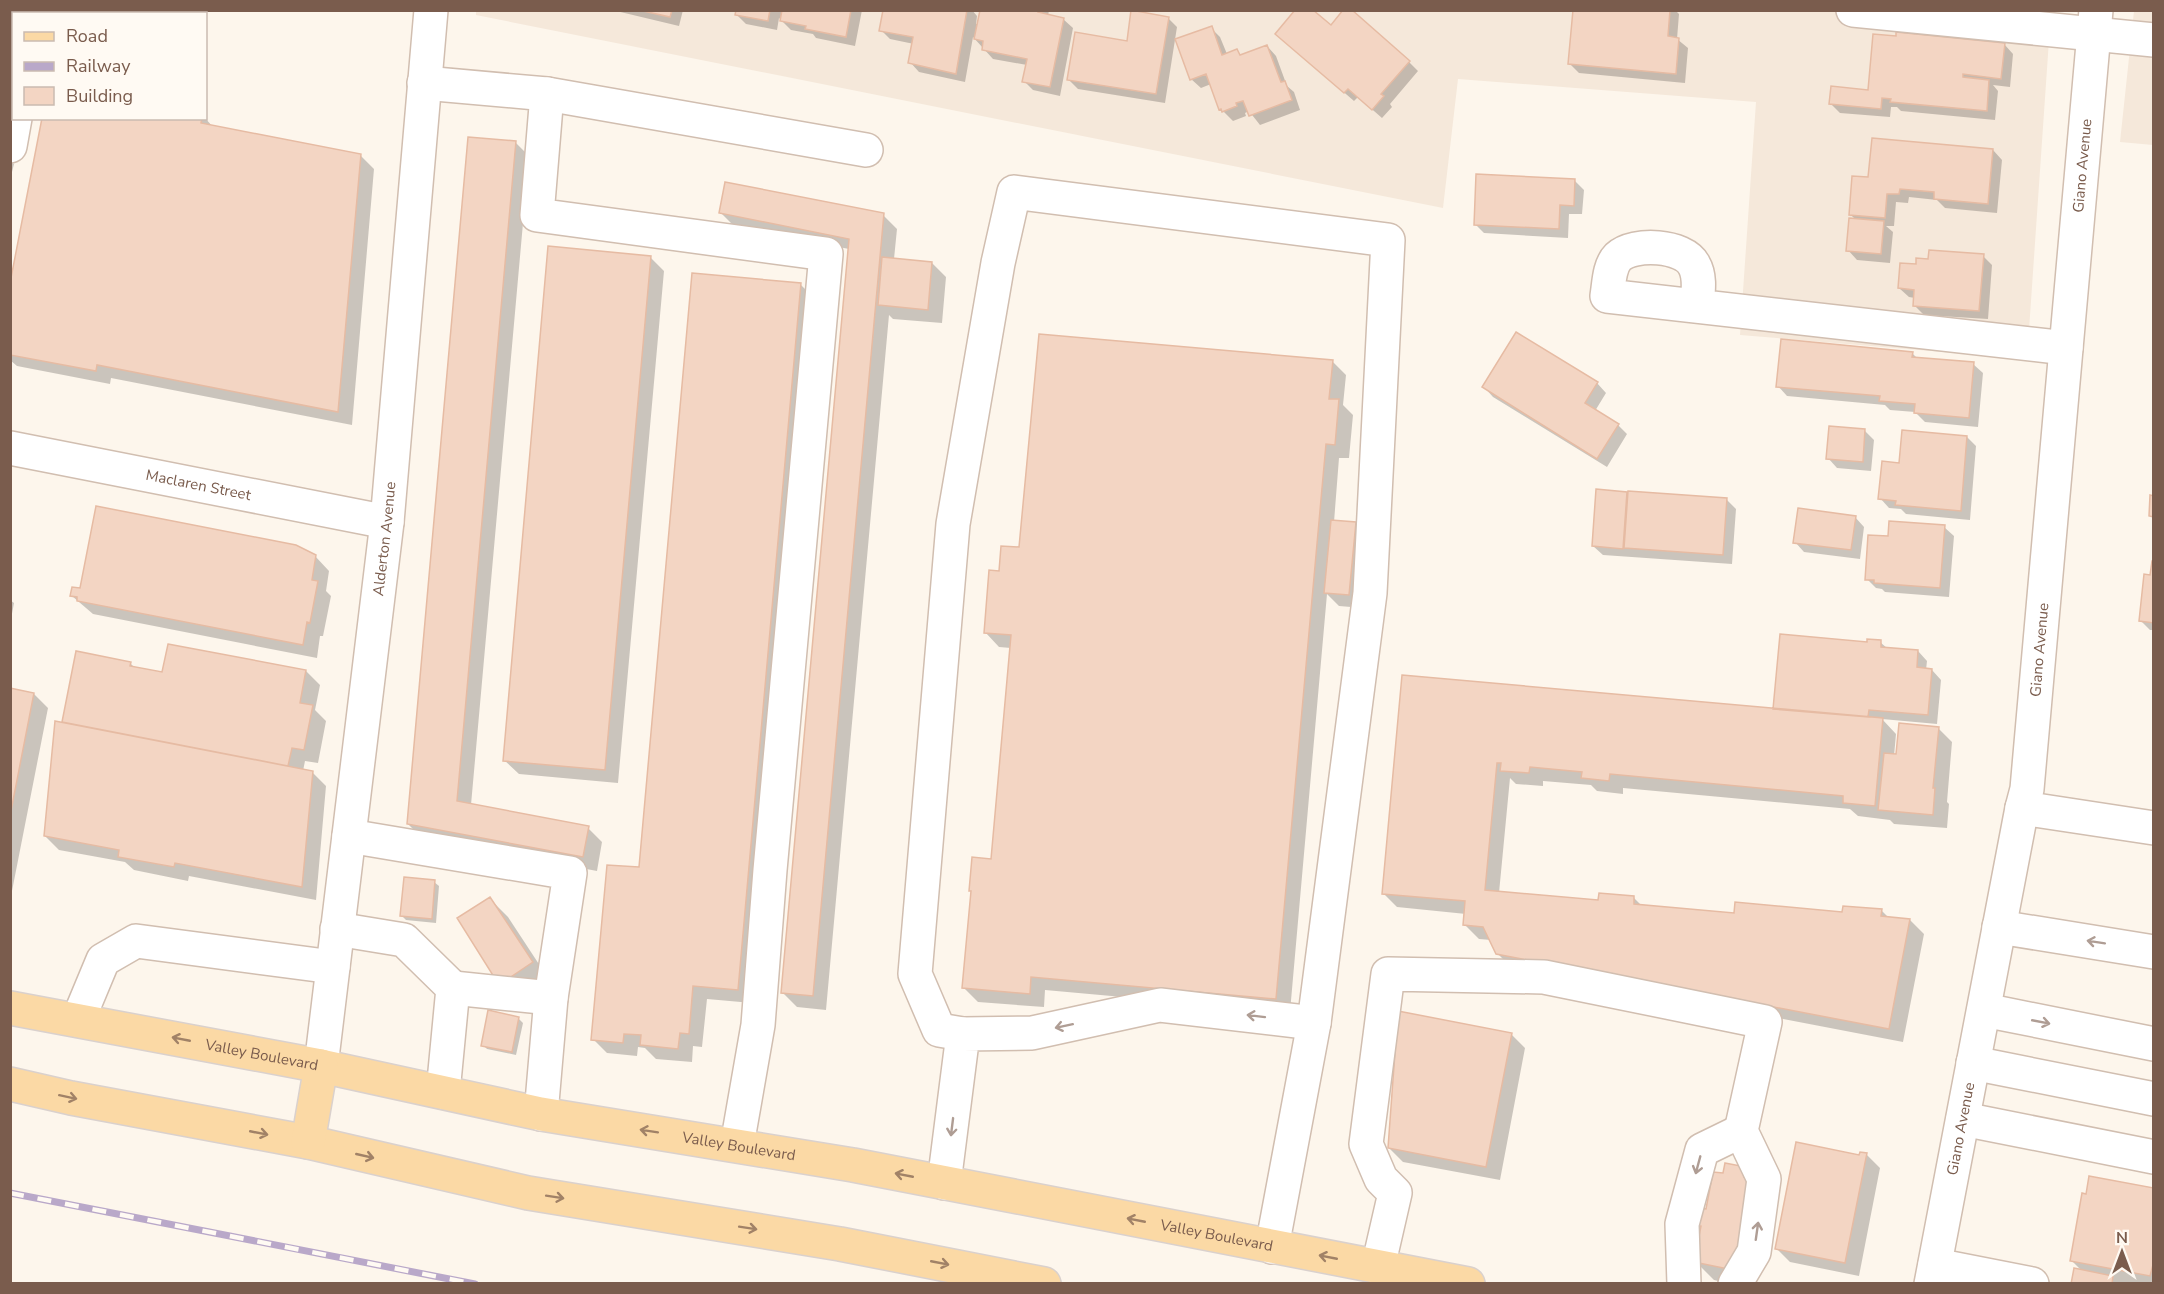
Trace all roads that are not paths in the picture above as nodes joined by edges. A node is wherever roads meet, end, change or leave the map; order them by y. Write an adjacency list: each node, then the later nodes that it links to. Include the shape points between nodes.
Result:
1 (431, 10): 5 (street, Alderton Avenue)
2 (1852, 10): 3 (street)
3 (2095, 23): 4 (street); 11 (street, Giano Avenue)
4 (2154, 40)
5 (424, 83): 6 (street); 13 (street, Alderton Avenue)
6 (547, 94): 9 (street); 38 (street, via 537,215 826,254 758,1025)
7 (15, 120): 8 (street)
8 (10, 146)
9 (866, 150)
10 (1697, 306): 11 (street)
11 (2066, 348): 14 (street, Giano Avenue, via 2027,789)
12 (10, 448): 13 (street, Maclaren Street)
13 (387, 522): 16 (street, Alderton Avenue)
14 (2022, 808): 15 (street); 17 (street, Giano Avenue)
15 (2154, 828)
16 (349, 836): 18 (street, Alderton Avenue); 22 (street, via 570,873)
17 (1999, 927): 19 (street, one-way to 17); 24 (street, Giano Avenue)
18 (338, 929): 20 (street, Alderton Avenue); 21 (street, via 404,940)
19 (2154, 952)
20 (333, 967): 25 (street, via 136,941 103,960); 30 (street, Alderton Avenue)
21 (453, 988): 22 (street); 32 (street)
22 (551, 998): 34 (street)
23 (10, 1008): 25 (main road, Valley Boulevard)
24 (1984, 1010): 28 (street, one-way to 28); 29 (street, Giano Avenue)
25 (78, 1020): 30 (main road, Valley Boulevard, one-way to 25)
26 (1314, 1023): 27 (street, one-way to 27, via 1160,1005 1032,1033); 27 (street, via 1370,593 1388,240 1014,192 953,524 915,974 939,1030); 41 (street)
27 (963, 1034): 40 (street, one-way to 40)
28 (2154, 1044)
29 (1973, 1063): 33 (street); 35 (street, Giano Avenue)
30 (321, 1066): 32 (main road, Valley Boulevard); 37 (main road)
31 (10, 1084): 37 (main road, one-way to 37)
32 (443, 1092): 34 (main road, Valley Boulevard)
33 (2154, 1100)
34 (542, 1114): 38 (main road, Valley Boulevard, one-way to 34)
35 (1963, 1119): 39 (street); 43 (street, Giano Avenue)
36 (1741, 1131): 42 (street, via 1765,1022 1544,977 1388,974 1366,1144 1381,1179 1395,1193); 46 (street, one-way to 46, via 1701,1150 1682,1224); 47 (street, one-way to 36, via 1754,1252 1764,1179)
37 (308, 1142): 44 (main road, one-way to 44, via 528,1193 840,1244)
38 (737, 1145): 40 (main road, Valley Boulevard, one-way to 38)
39 (2154, 1157)
40 (944, 1183): 41 (main road, Valley Boulevard, one-way to 40)
41 (1272, 1247): 42 (main road, Valley Boulevard, one-way to 41)
42 (1378, 1266): 45 (main road, Valley Boulevard)
43 (1933, 1274): 48 (street)
44 (1044, 1284)
45 (1468, 1284)
46 (1684, 1284)
47 (1735, 1284)
48 (2032, 1284)

